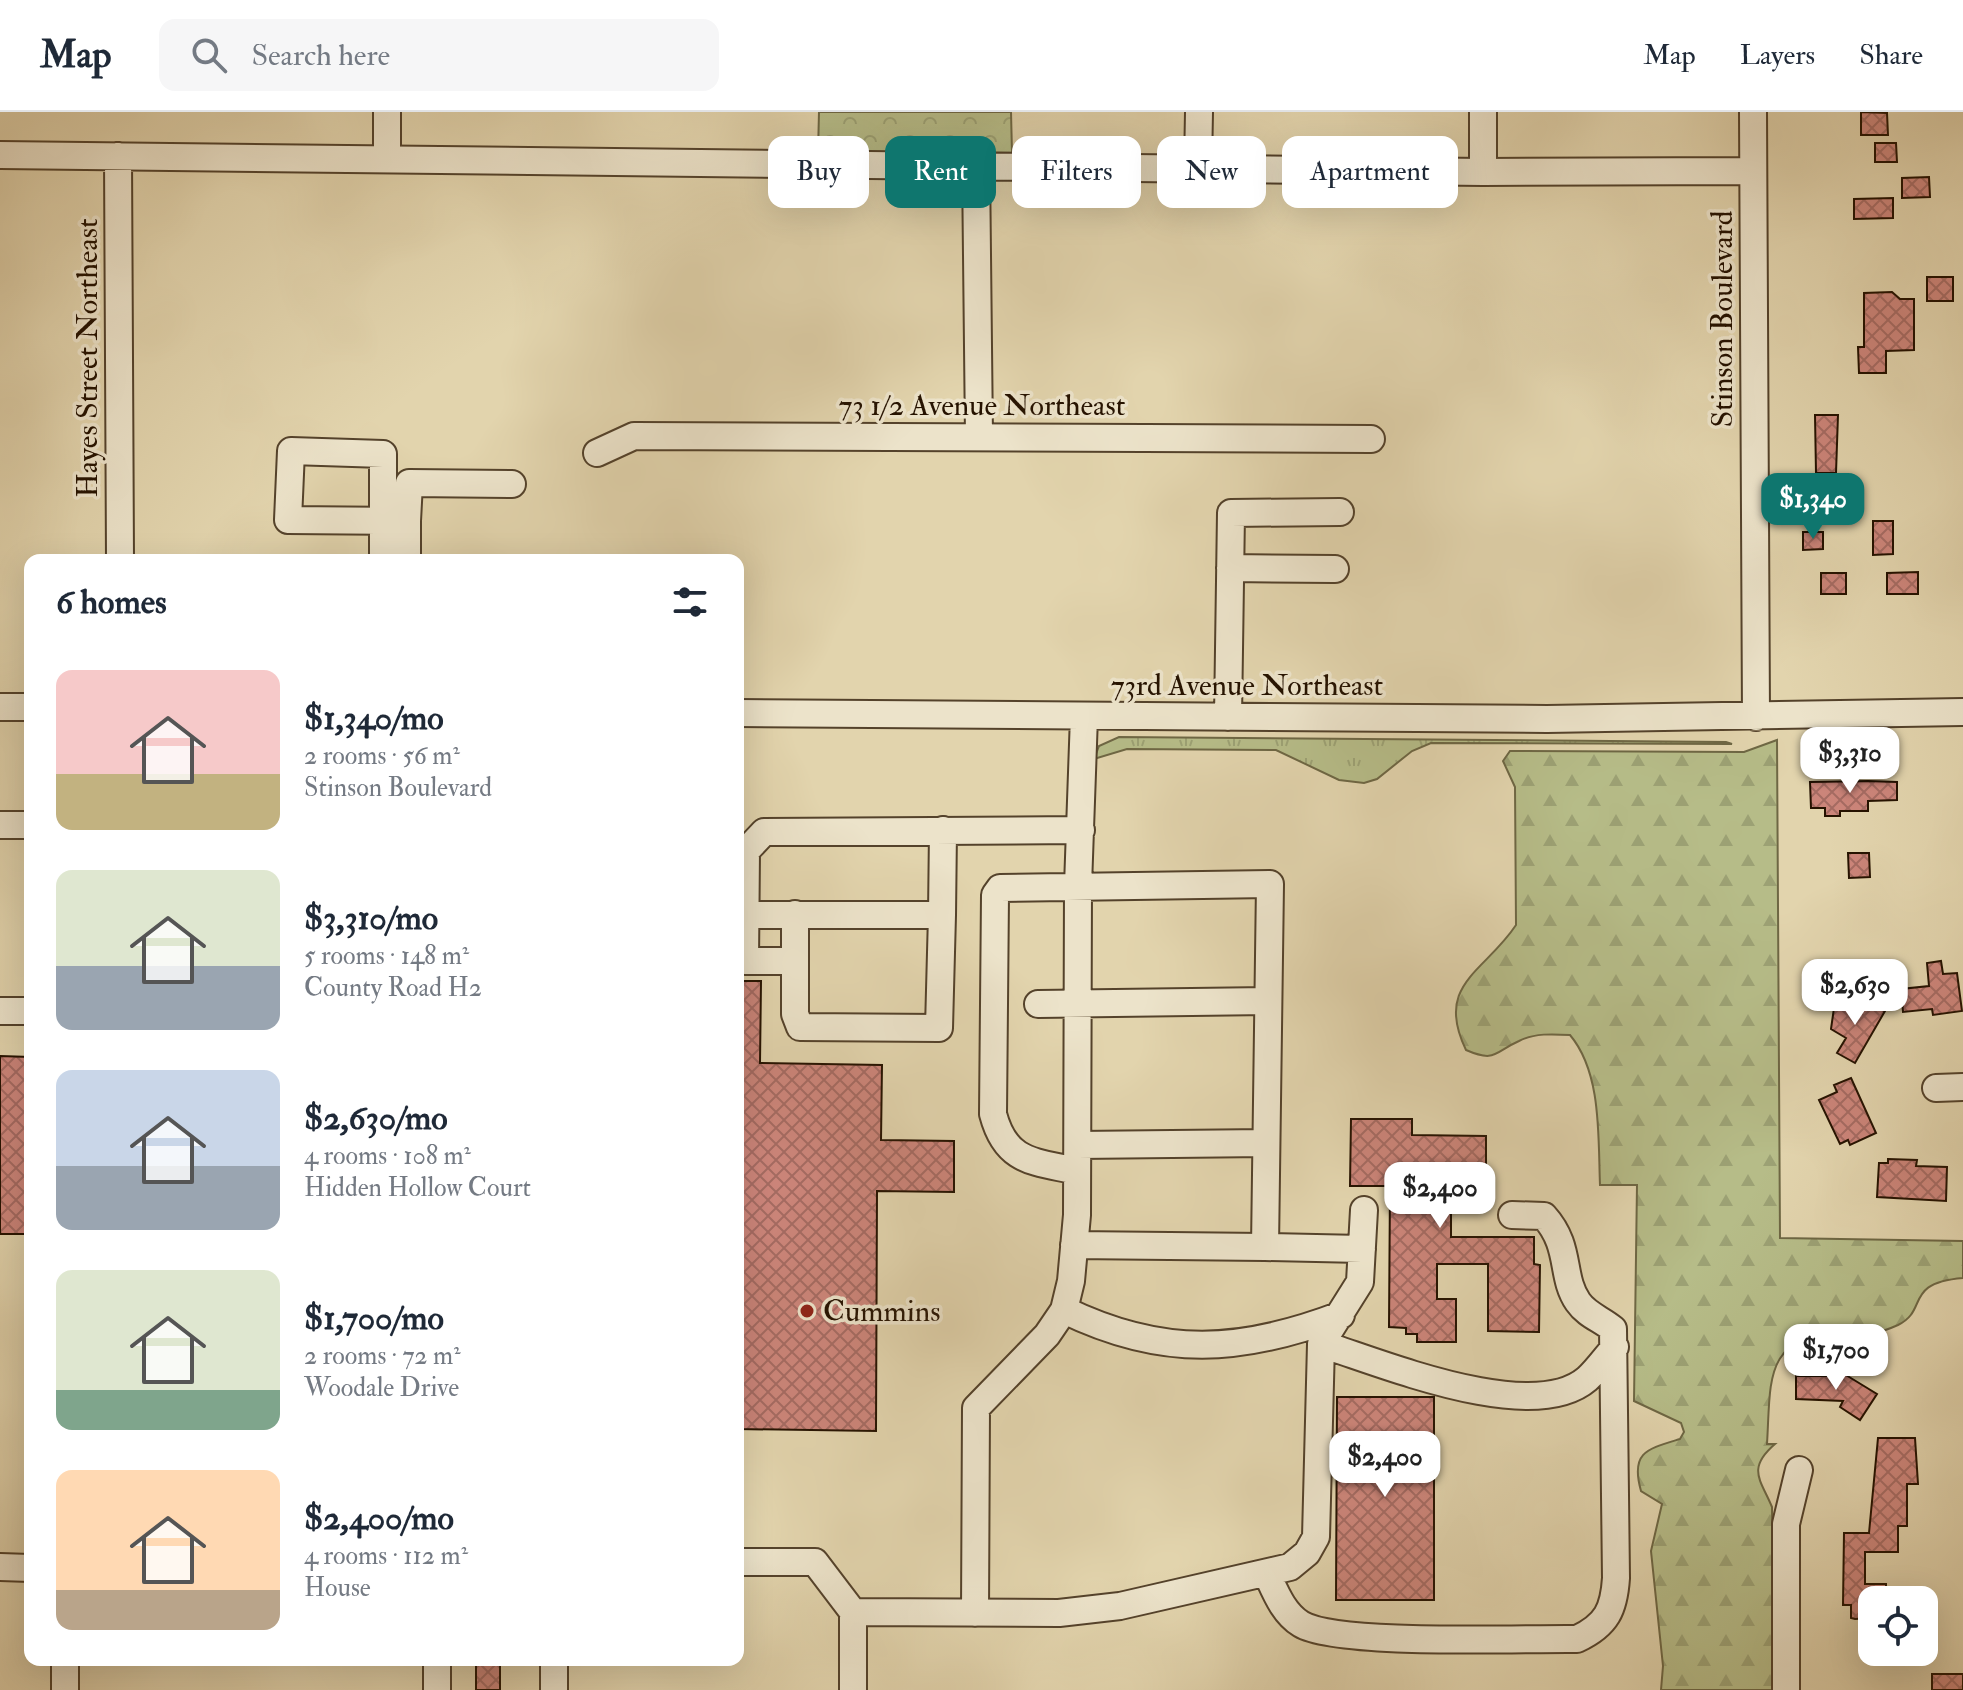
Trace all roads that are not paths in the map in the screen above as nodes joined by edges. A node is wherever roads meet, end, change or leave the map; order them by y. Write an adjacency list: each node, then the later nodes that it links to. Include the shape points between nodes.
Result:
1 (387, 112): 8 (street)
2 (1199, 112): 5 (street)
3 (1483, 112): 14 (street)
4 (1753, 112): 13 (street, Stinson Boulevard)
5 (1199, 136)
6 (0, 155): 7 (street)
7 (118, 156): 8 (street); 22 (street, Hayes Street Northeast)
8 (387, 159): 9 (street)
9 (885, 163)
10 (996, 164): 11 (street)
11 (1157, 166)
12 (1266, 167): 14 (street)
13 (1753, 171): 14 (street); 33 (street, Stinson Boulevard)
14 (1483, 172)
15 (976, 208): 16 (street)
16 (979, 437): 17 (street, 73 1/2 Avenue Northeast); 18 (street, 73 1/2 Avenue Northeast, via 634,436)
17 (1371, 439)
18 (597, 453)
19 (512, 484): 21 (street, via 409,483)
20 (1340, 512): 25 (street, via 1231,513)
21 (395, 521): 23 (street); 24 (street)
22 (120, 554)
23 (385, 554)
24 (405, 554)
25 (1230, 568): 26 (street); 32 (street)
26 (1335, 569)
27 (0, 707): 28 (street)
28 (24, 707)
29 (1963, 712): 33 (street, 73rd Avenue Northeast)
30 (744, 713): 31 (street, 73rd Avenue Northeast)
31 (1084, 716): 32 (street, 73rd Avenue Northeast); 37 (street)
32 (1228, 717): 33 (street, 73rd Avenue Northeast)
33 (1756, 717)
34 (0, 825): 35 (street)
35 (24, 825)
36 (943, 830): 37 (street); 40 (street, via 764,832 746,851); 41 (street)
37 (1081, 830): 38 (street)
38 (1078, 886): 43 (street, via 1270,884); 44 (street); 52 (street, via 1007,886 995,895 993,1114 1006,1147 1022,1158)
39 (795, 914): 40 (street); 41 (street); 42 (street)
40 (745, 915): 42 (street, via 745,961)
41 (942, 915): 42 (street, via 939,1028 800,1027)
42 (794, 961)
43 (1268, 1001): 44 (street); 50 (street)
44 (1077, 1003): 45 (street); 51 (street)
45 (1038, 1004)
46 (0, 1011): 47 (street)
47 (24, 1011)
48 (1963, 1087): 49 (street)
49 (1936, 1088)
50 (1266, 1143): 51 (street); 56 (street)
51 (1078, 1145): 52 (street)
52 (1077, 1171): 55 (street)
53 (1364, 1210): 57 (street)
54 (1512, 1215): 61 (street, via 1544,1216 1556,1230 1575,1297 1589,1315 1613,1329)
55 (1074, 1245): 56 (street); 58 (street)
56 (1265, 1247): 57 (street)
57 (1362, 1249): 59 (street, via 1360,1282)
58 (1064, 1310): 59 (street, via 1137,1339 1207,1347 1284,1335); 68 (street, via 1047,1335 976,1408)
59 (1341, 1315): 60 (street)
60 (1321, 1344): 61 (street, via 1466,1391 1517,1396 1568,1389 1586,1380); 66 (street, via 1316,1537 1290,1567)
61 (1615, 1347): 66 (street, via 1614,1604 1594,1631 1577,1639 1337,1635 1299,1623 1283,1606)
62 (1799, 1470): 76 (street, via 1786,1524)
63 (744, 1562): 67 (street, via 815,1562)
64 (0, 1567): 65 (street)
65 (24, 1568)
66 (1267, 1574): 68 (street, via 1120,1606 1059,1613)
67 (853, 1612): 68 (street); 75 (street)
68 (975, 1613)
69 (65, 1666): 72 (street)
70 (437, 1666): 73 (street)
71 (554, 1666): 74 (street)
72 (65, 1690)
73 (437, 1690)
74 (554, 1690)
75 (853, 1690)
76 (1786, 1690)

